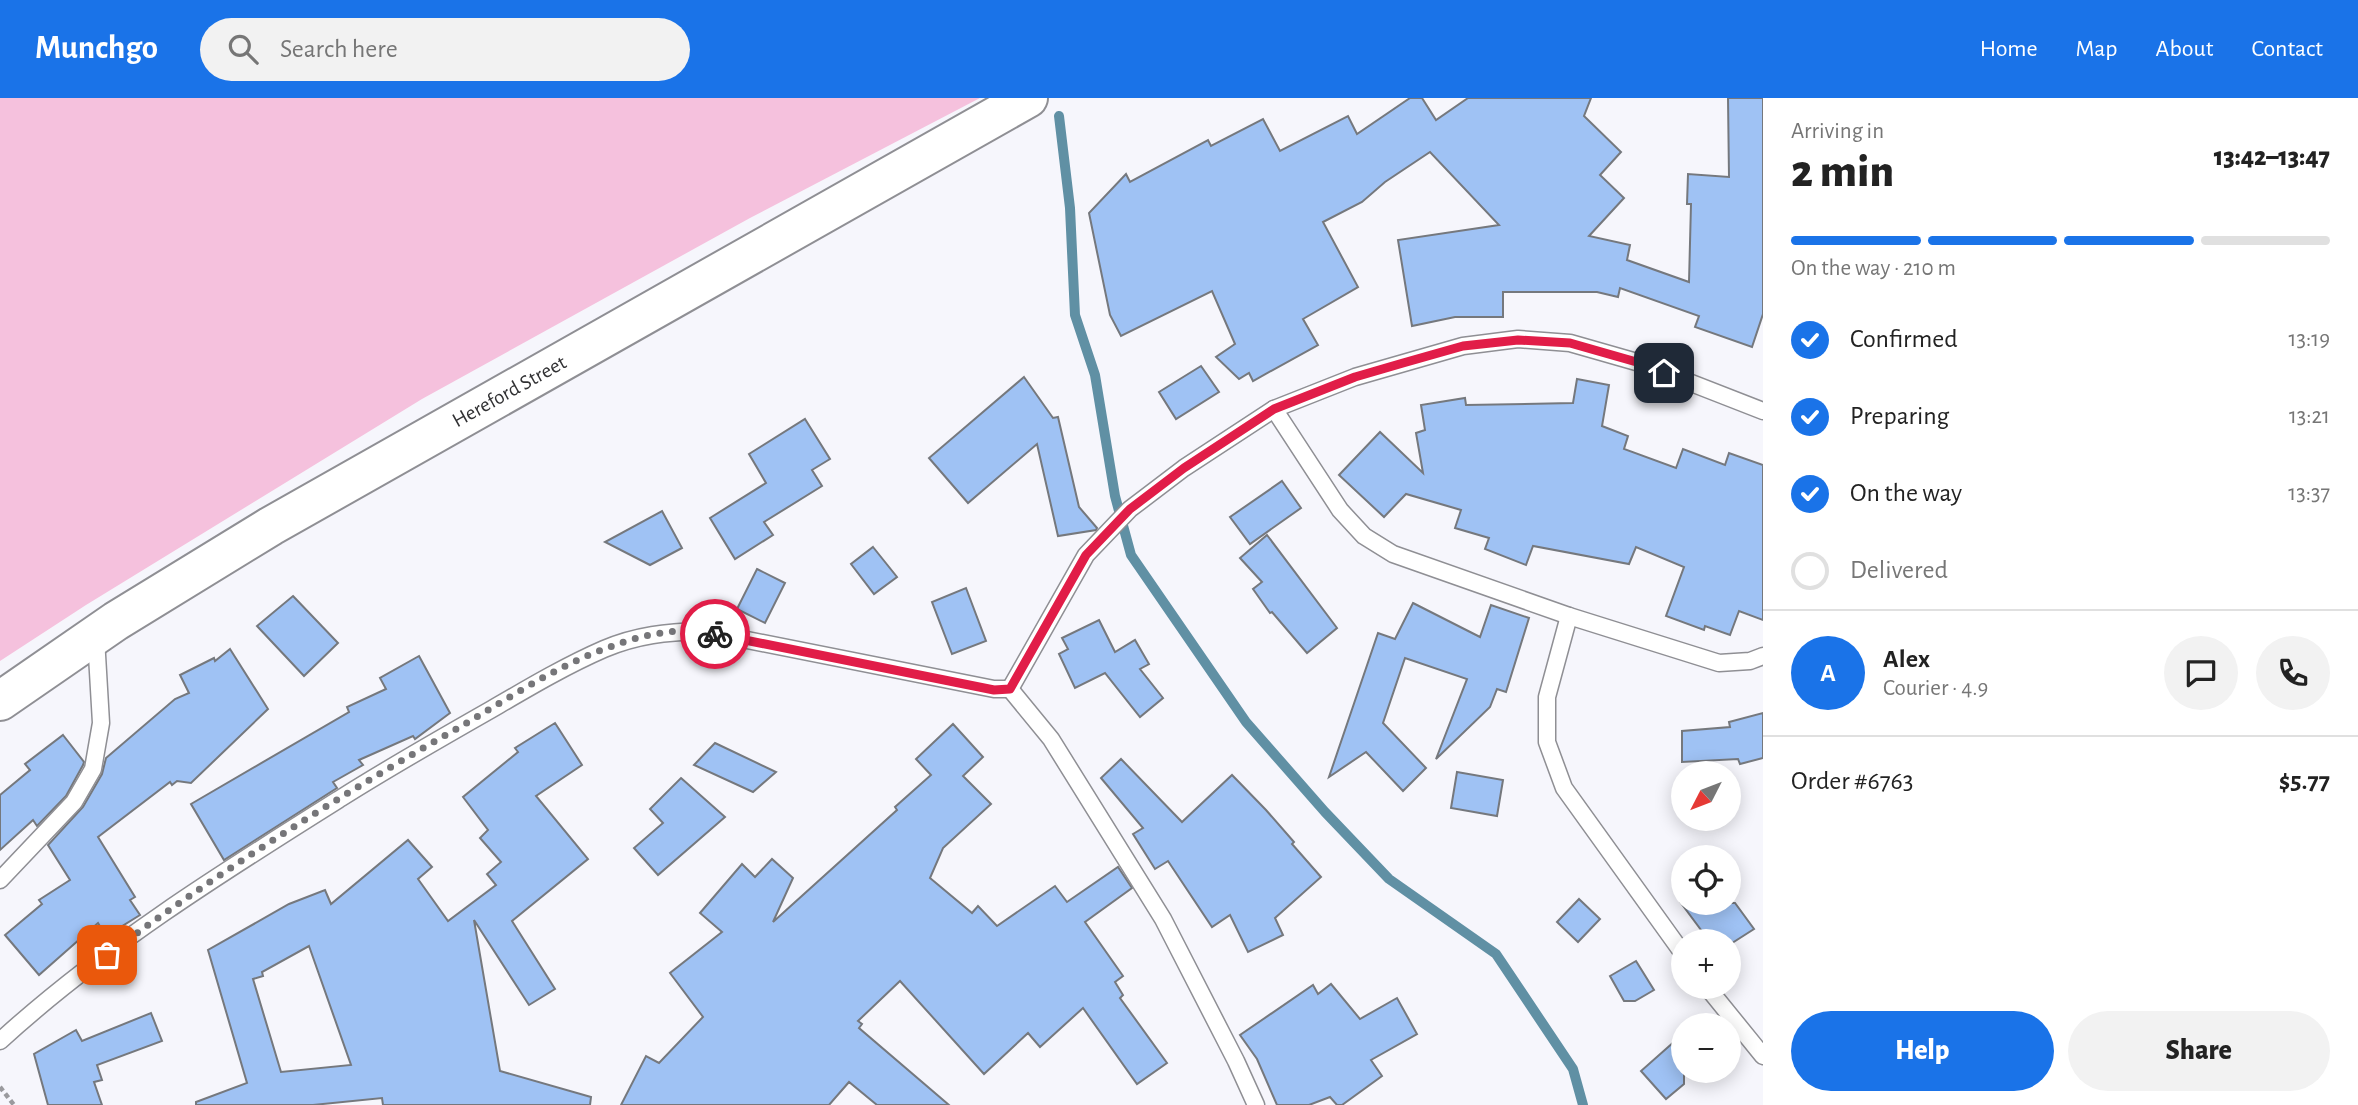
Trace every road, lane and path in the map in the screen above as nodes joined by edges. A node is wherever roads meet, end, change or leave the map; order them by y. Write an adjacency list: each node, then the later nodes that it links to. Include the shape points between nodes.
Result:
1 (1028, 98): 5 (main road, Hereford Street, via 271,526)
2 (1274, 409): 3 (lane, via 1355,377 1463,346 1518,340 1570,343 1640,363); 4 (lane, via 1340,510 1364,536 1393,554); 7 (lane, via 1130,509 1086,555)
3 (1763, 411)
4 (1569, 616): 6 (lane, via 1719,663); 10 (lane, via 1547,696 1546,742 1564,788)
5 (96, 635): 8 (main road, Hereford Street); 9 (lane, via 101,723 93,769 74,802)
6 (1763, 656)
7 (1010, 689): 12 (lane, via 994,690 702,631 662,632 606,648 392,766 239,862 88,968); 16 (lane, via 1051,739 1163,919)
8 (0, 701)
9 (0, 880)
10 (1671, 937)
11 (1717, 999): 13 (lane)
12 (0, 1041)
13 (1763, 1056)
14 (0, 1087): 15 (path)
15 (14, 1105)
16 (1256, 1105)

